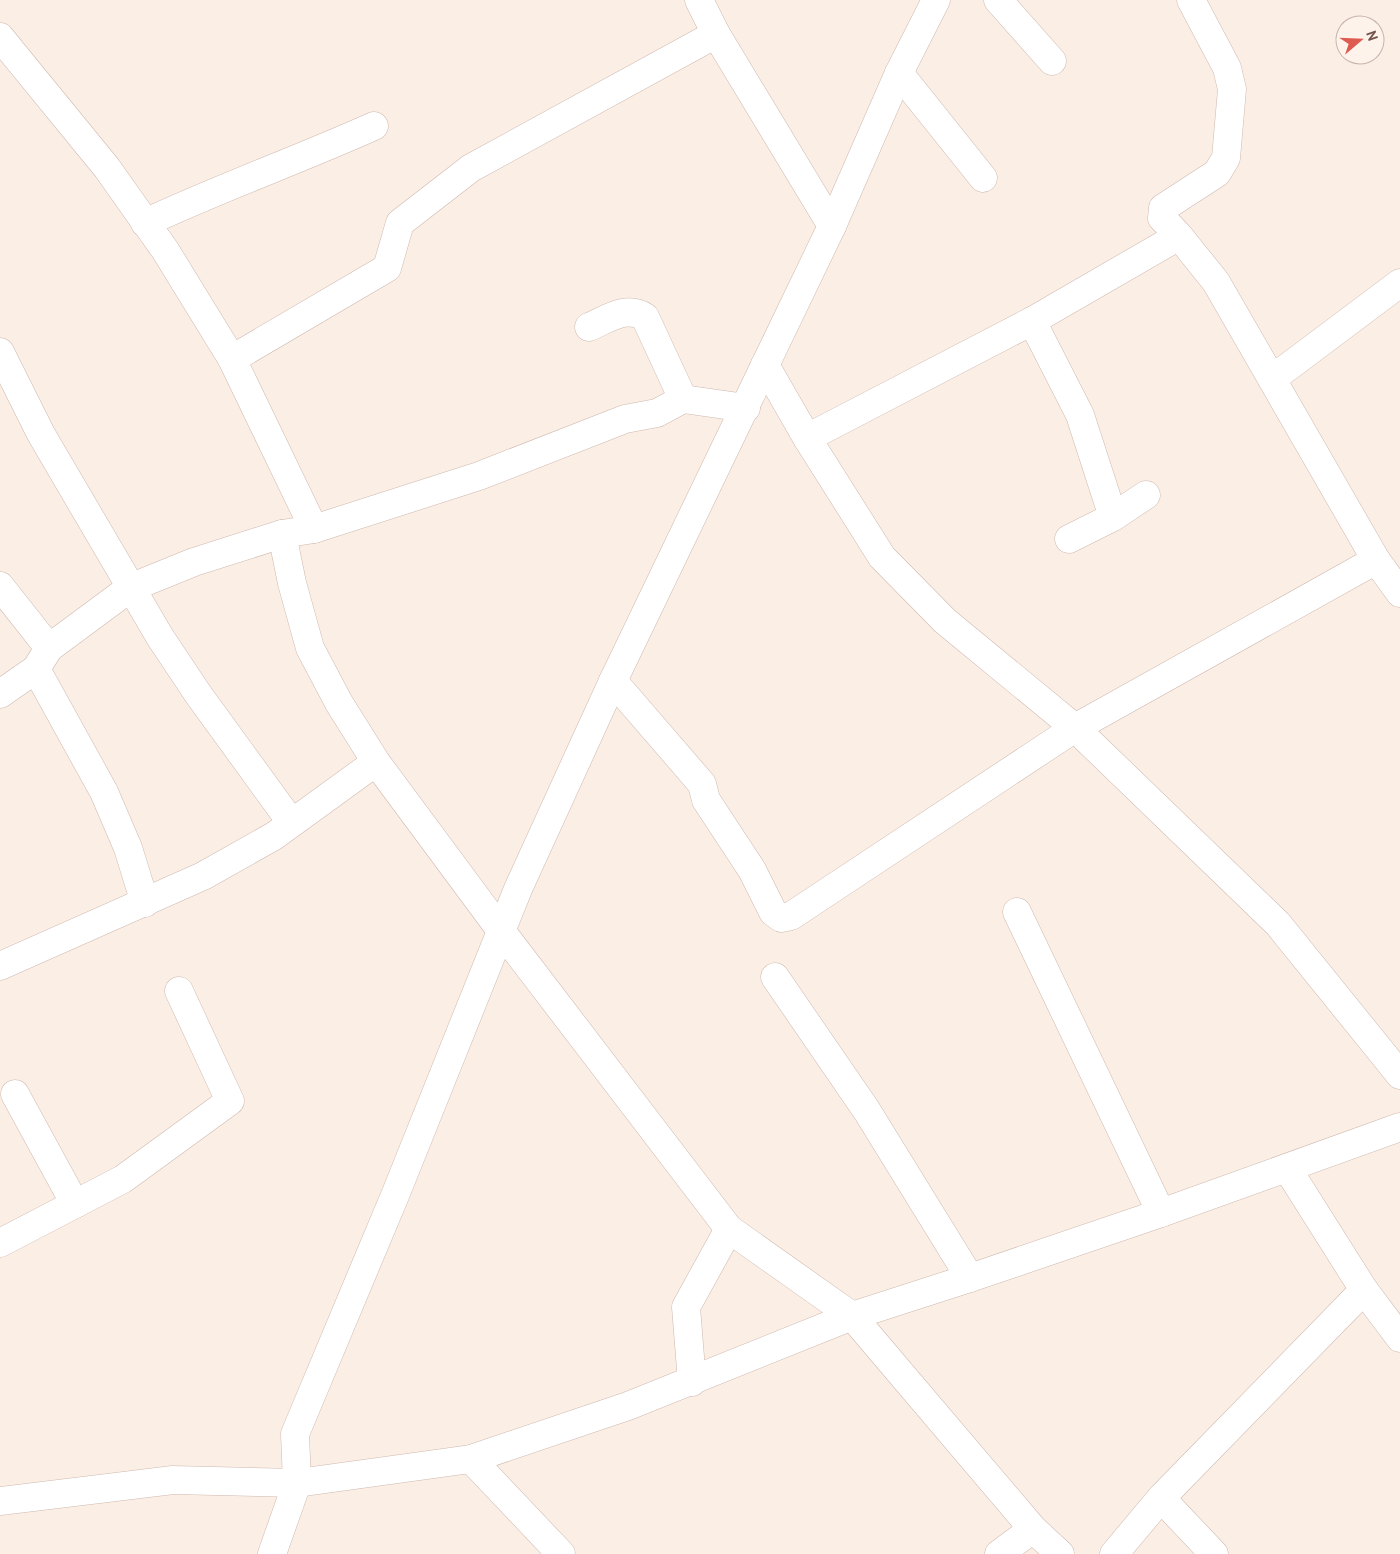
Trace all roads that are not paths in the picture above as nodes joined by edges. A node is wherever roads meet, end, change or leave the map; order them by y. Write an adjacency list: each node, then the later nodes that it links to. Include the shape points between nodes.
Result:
1 (699, 0): 5 (street)
2 (936, 0): 8 (street)
3 (998, 0): 7 (street)
4 (1191, 0): 13 (street, via 1227,68 1232,89 1226,158 1217,173 1163,208 1162,218)
5 (716, 34): 12 (street); 18 (street, via 470,168 400,223 387,268)
6 (0, 37): 11 (street, via 107,168)
7 (1052, 61)
8 (899, 73): 10 (street); 12 (street)
9 (374, 126): 11 (street)
10 (983, 178)
11 (144, 223): 18 (street, via 166,250)
12 (832, 226): 19 (street)
13 (1179, 236): 15 (street); 20 (street, via 1216,282)
14 (1400, 282): 20 (street)
15 (1032, 321): 23 (street); 25 (street, via 1080,414)
16 (589, 326): 21 (street, via 629,310 645,317)
17 (0, 352): 31 (street, via 42,434)
18 (232, 360): 26 (street)
19 (765, 365): 22 (street); 23 (street)
20 (1272, 379): 29 (street)
21 (683, 399): 22 (street); 26 (street, via 657,413 625,419 479,476)
22 (746, 408): 34 (street)
23 (807, 438): 36 (street, via 882,557 945,621)
24 (1146, 495): 25 (street)
25 (1113, 517): 28 (street)
26 (314, 529): 27 (street)
27 (282, 534): 31 (street, via 194,562); 37 (street, via 310,648)
28 (1069, 539)
29 (1376, 560): 32 (street); 36 (street)
30 (0, 586): 33 (street)
31 (130, 588): 33 (street); 38 (street, via 198,694)
32 (1400, 593)
33 (42, 658): 35 (street); 39 (street, via 128,848)
34 (613, 681): 36 (street, via 702,784 706,800 752,870 773,912 782,918 791,916); 41 (street, via 518,889)
35 (0, 694)
36 (1074, 728): 45 (street, via 1278,924)
37 (376, 762): 38 (street); 41 (street)
38 (291, 822): 39 (street, via 274,836 203,876)
39 (146, 903): 42 (street)
40 (1017, 912): 50 (street)
41 (502, 932): 51 (street); 59 (street, via 295,1434)
42 (0, 966)
43 (775, 977): 53 (street, via 867,1111)
44 (179, 991): 49 (street, via 230,1101 123,1179)
45 (1400, 1075)
46 (16, 1094): 49 (street)
47 (1400, 1127): 48 (street)
48 (1287, 1168): 50 (street); 54 (street)
49 (75, 1204): 52 (street)
50 (1161, 1213): 53 (street)
51 (729, 1229): 55 (street); 57 (street, via 686,1307)
52 (0, 1244)
53 (970, 1278): 55 (street)
54 (1364, 1290): 56 (street); 60 (street)
55 (852, 1316): 57 (street); 62 (street)
56 (1400, 1338)
57 (692, 1382): 58 (street)
58 (472, 1459): 59 (street); 64 (street)
59 (297, 1483): 61 (street, via 173,1480); 63 (street)
60 (1161, 1498): 67 (street); 68 (street)
61 (0, 1501)
62 (1032, 1529): 65 (street); 66 (street)
63 (272, 1554)
64 (561, 1554)
65 (999, 1554)
66 (1060, 1554)
67 (1114, 1554)
68 (1214, 1554)

